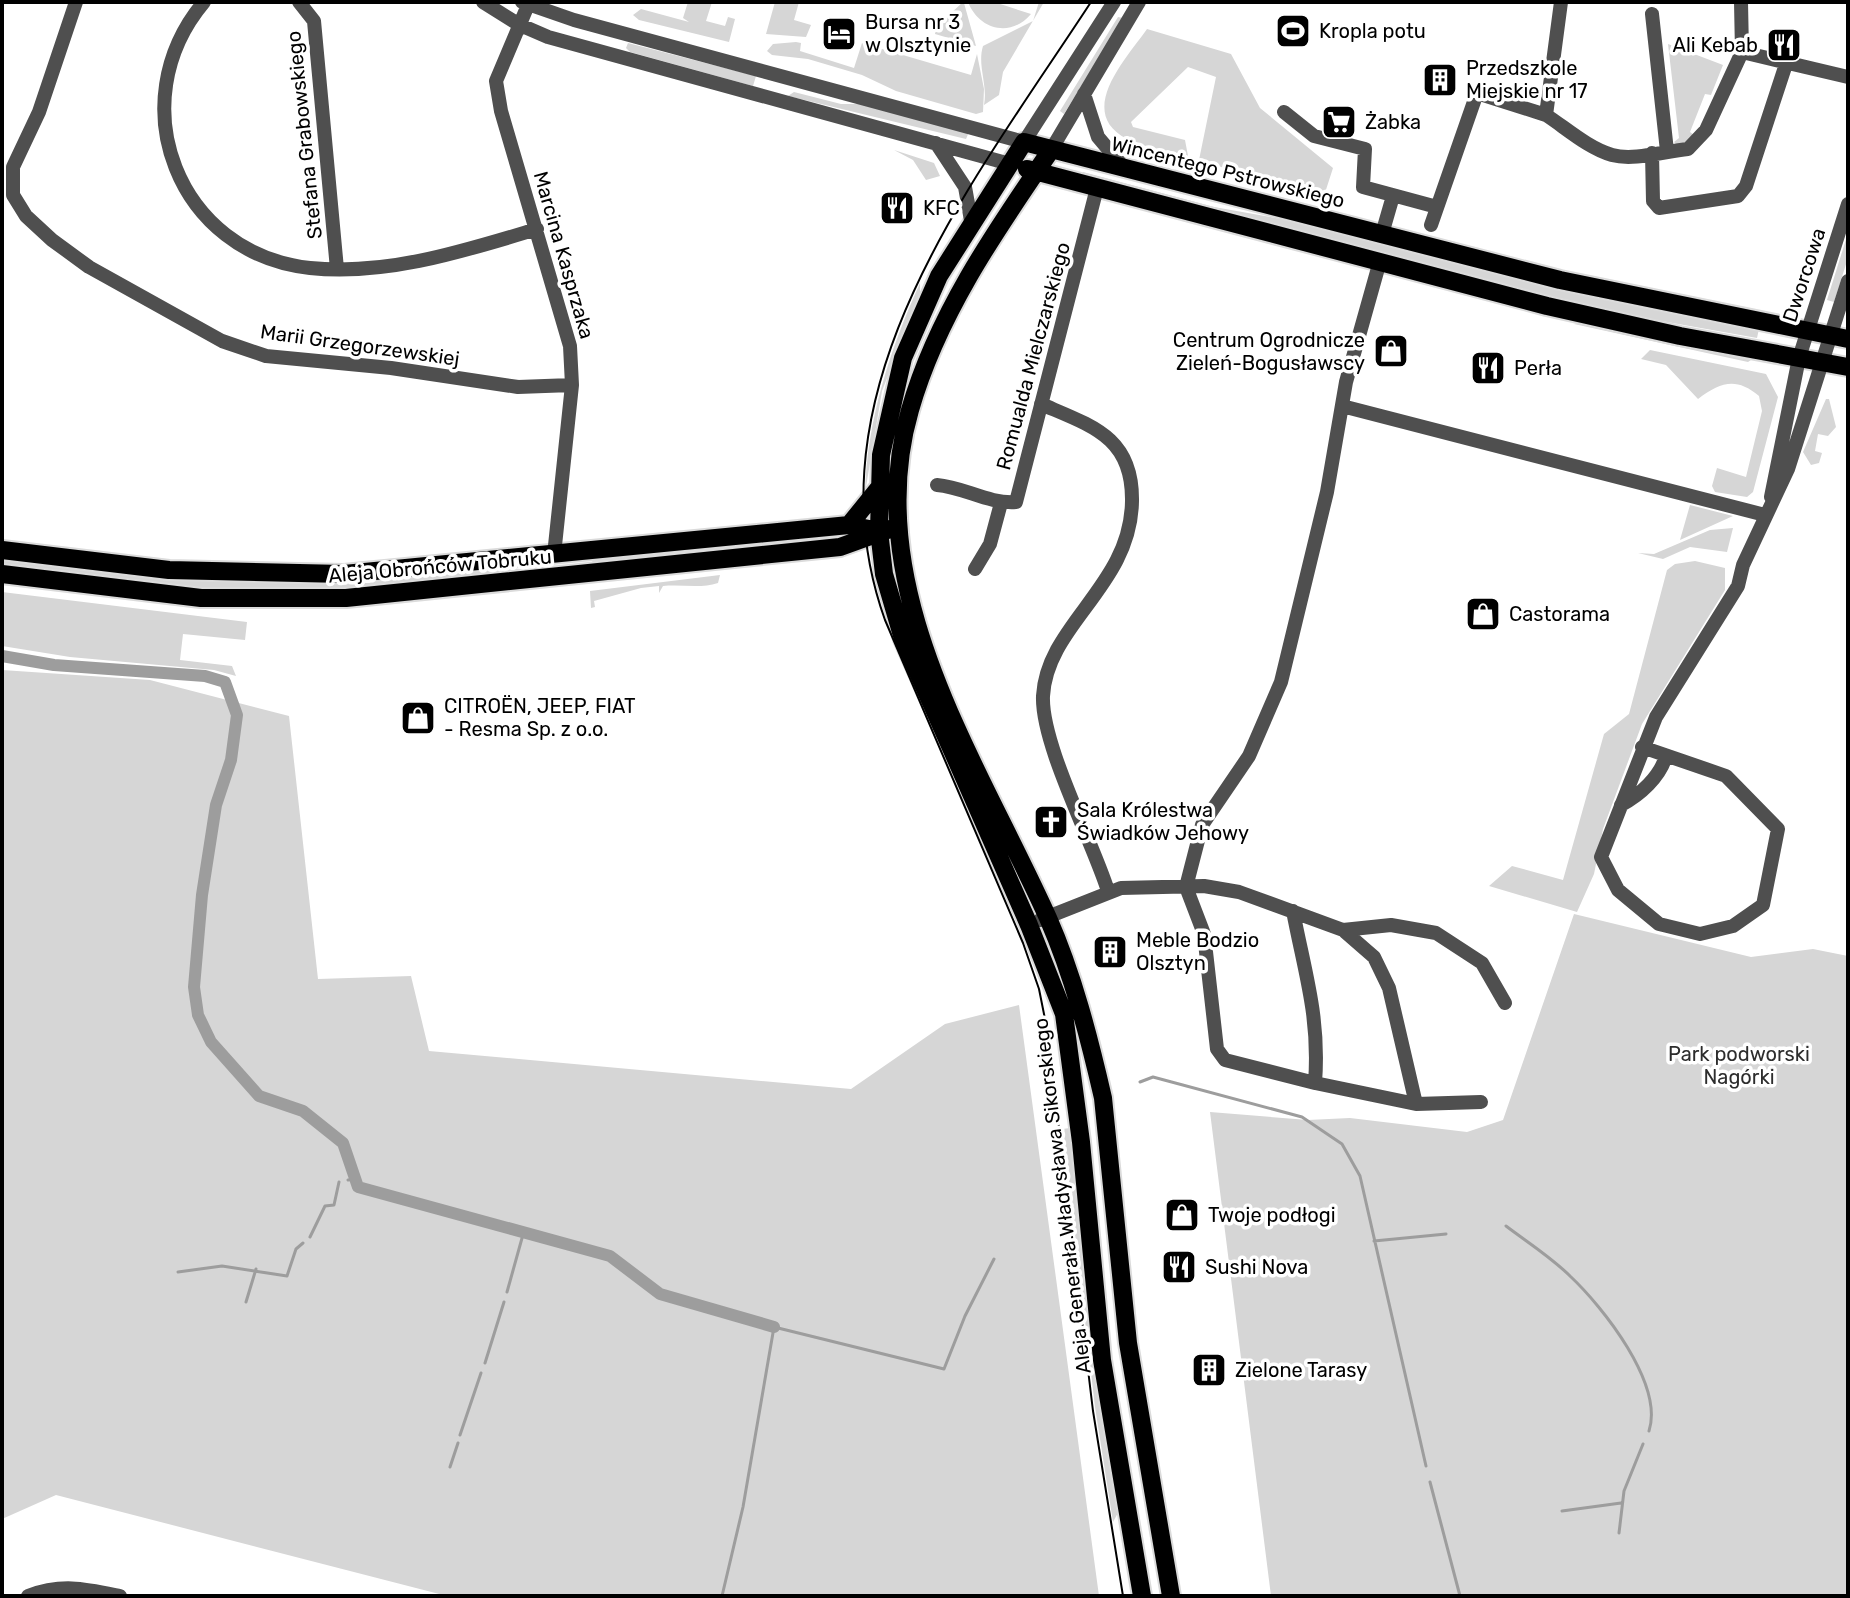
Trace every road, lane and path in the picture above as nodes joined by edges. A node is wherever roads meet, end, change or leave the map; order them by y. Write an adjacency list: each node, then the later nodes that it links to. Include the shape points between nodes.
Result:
1 (76, 2): 43 (street, Marii Grzegorzewskiej, via 39,112 13,167 13,195 52,240 89,267 222,341 266,356 518,387)
2 (204, 2): 36 (street, Stefana Grabowskiego, via 185,25 164,80 162,122 171,162 193,201 222,231 264,256 308,268)
3 (299, 2): 36 (street, Stefana Grabowskiego, via 314,21)
4 (483, 2): 11 (street)
5 (1114, 2): 20 (street)
6 (1139, 2): 17 (street)
7 (1561, 2): 19 (street)
8 (1741, 2): 13 (street)
9 (525, 3): 11 (street, Marcina Kasprzaka); 12 (street, Wincentego Pstrowskiego)
10 (1652, 14): 23 (street)
11 (518, 24): 14 (street); 33 (street, Marcina Kasprzaka, via 496,81)
12 (620, 32): 14 (street); 20 (street, Wincentego Pstrowskiego)
13 (1742, 52): 15 (street); 23 (street, via 1700,138 1688,149)
14 (613, 55): 21 (street)
15 (1786, 64): 16 (street); 23 (street, via 1746,186 1738,196 1659,208 1653,201)
16 (1848, 77)
17 (1084, 94): 22 (street); 25 (street, via 1098,137)
18 (1284, 112): 28 (street, via 1314,136 1365,149 1363,187)
19 (1546, 115): 23 (street, via 1613,155); 30 (street, via 1477,93)
20 (1024, 142): 22 (main road, Wincentego Pstrowskiego); 24 (main road, Aleja Generała Władysława Sikorskiego)
21 (936, 143): 24 (street); 32 (street, via 965,187)
22 (1051, 150): 25 (main road, Wincentego Pstrowskiego); 26 (main road, Aleja Generała Władysława Sikorskiego)
23 (1660, 152)
24 (1010, 164): 26 (main road); 32 (main road, Aleja Generała Władysława Sikorskiego)
25 (1125, 170): 34 (main road, Wincentego Pstrowskiego)
26 (1036, 171): 27 (main road); 51 (main road, Aleja Generała Władysława Sikorskiego, via 959,294 919,380 901,447)
27 (1097, 188): 35 (main road); 44 (street, Romualda Mielczarskiego)
28 (1393, 196): 30 (street); 34 (street)
29 (1848, 204): 38 (street, Dworcowa)
30 (1437, 207): 31 (street)
31 (1431, 225)
32 (972, 226): 47 (main road, Aleja Generała Władysława Sikorskiego, via 939,276 903,358 885,423)
33 (537, 229): 36 (street, Stefana Grabowskiego, via 426,260); 43 (street, Marcina Kasprzaka, via 570,346)
34 (1382, 234): 38 (main road, Wincentego Pstrowskiego, via 1560,280)
35 (1380, 261): 40 (main road, via 1547,306); 45 (street)
36 (337, 269)
37 (1848, 281): 39 (street)
38 (1807, 332): 39 (main road, Wincentego Pstrowskiego); 40 (street, Dworcowa)
39 (1839, 337): 41 (street)
40 (1799, 358): 41 (main road); 49 (street)
41 (1822, 363): 42 (main road); 49 (street, via 1788,469)
42 (1848, 367)
43 (572, 385): 53 (street, Marcina Kasprzaka)
44 (1041, 404): 48 (street, Romualda Mielczarskiego, via 1016,502); 60 (street, via 1107,436 1130,473 1131,522 1122,554 1051,663 1043,696 1048,733)
45 (1342, 406): 49 (street); 59 (street, via 1281,682 1249,756 1202,825)
46 (937, 485): 48 (street)
47 (879, 488): 50 (main road); 51 (main road, Aleja Generała Władysława Sikorskiego)
48 (1001, 503): 54 (street, via 990,544)
49 (1768, 508): 56 (street, via 1738,586)
50 (849, 525): 51 (main road, Aleja Obrońców Tobruku); 53 (main road, Aleja Obrońców Tobruku)
51 (888, 530): 55 (main road, Aleja Obrońców Tobruku, via 840,547 346,598 201,598); 62 (main road, Aleja Generała Władysława Sikorskiego, via 907,596 959,729); 63 (main road, Aleja Generała Władysława Sikorskiego, via 884,574 903,639)
52 (2, 550): 53 (main road, Aleja Obrońców Tobruku, via 169,570 329,574)
53 (554, 555)
54 (975, 569)
55 (2, 574)
56 (1642, 747): 57 (street); 58 (street)
57 (1666, 756): 58 (street, via 1663,768); 58 (street, via 1726,776 1778,829 1763,905 1733,926 1700,934 1659,924 1618,890 1601,857)
58 (1621, 805)
59 (1186, 887): 60 (street); 61 (street, via 1239,892); 66 (street, via 1204,934 1217,1049 1225,1060)
60 (1108, 891): 62 (street)
61 (1293, 911): 64 (street); 66 (street, via 1313,997 1318,1038)
62 (1047, 918): 63 (street); 72 (main road, Aleja Generała Władysława Sikorskiego, via 1088,1034 1103,1098 1128,1343)
63 (1029, 925): 71 (main road, Aleja Generała Władysława Sikorskiego, via 1054,984 1070,1047 1102,1360)
64 (1343, 930): 65 (street, via 1391,925 1436,933 1482,963); 68 (street, via 1374,957 1389,988)
65 (1505, 1003)
66 (1315, 1083): 68 (street)
67 (1481, 1102): 68 (street)
68 (1416, 1104)
69 (28, 1596): 70 (street, via 74,1586)
70 (120, 1596)
71 (1142, 1596)
72 (1171, 1596)

